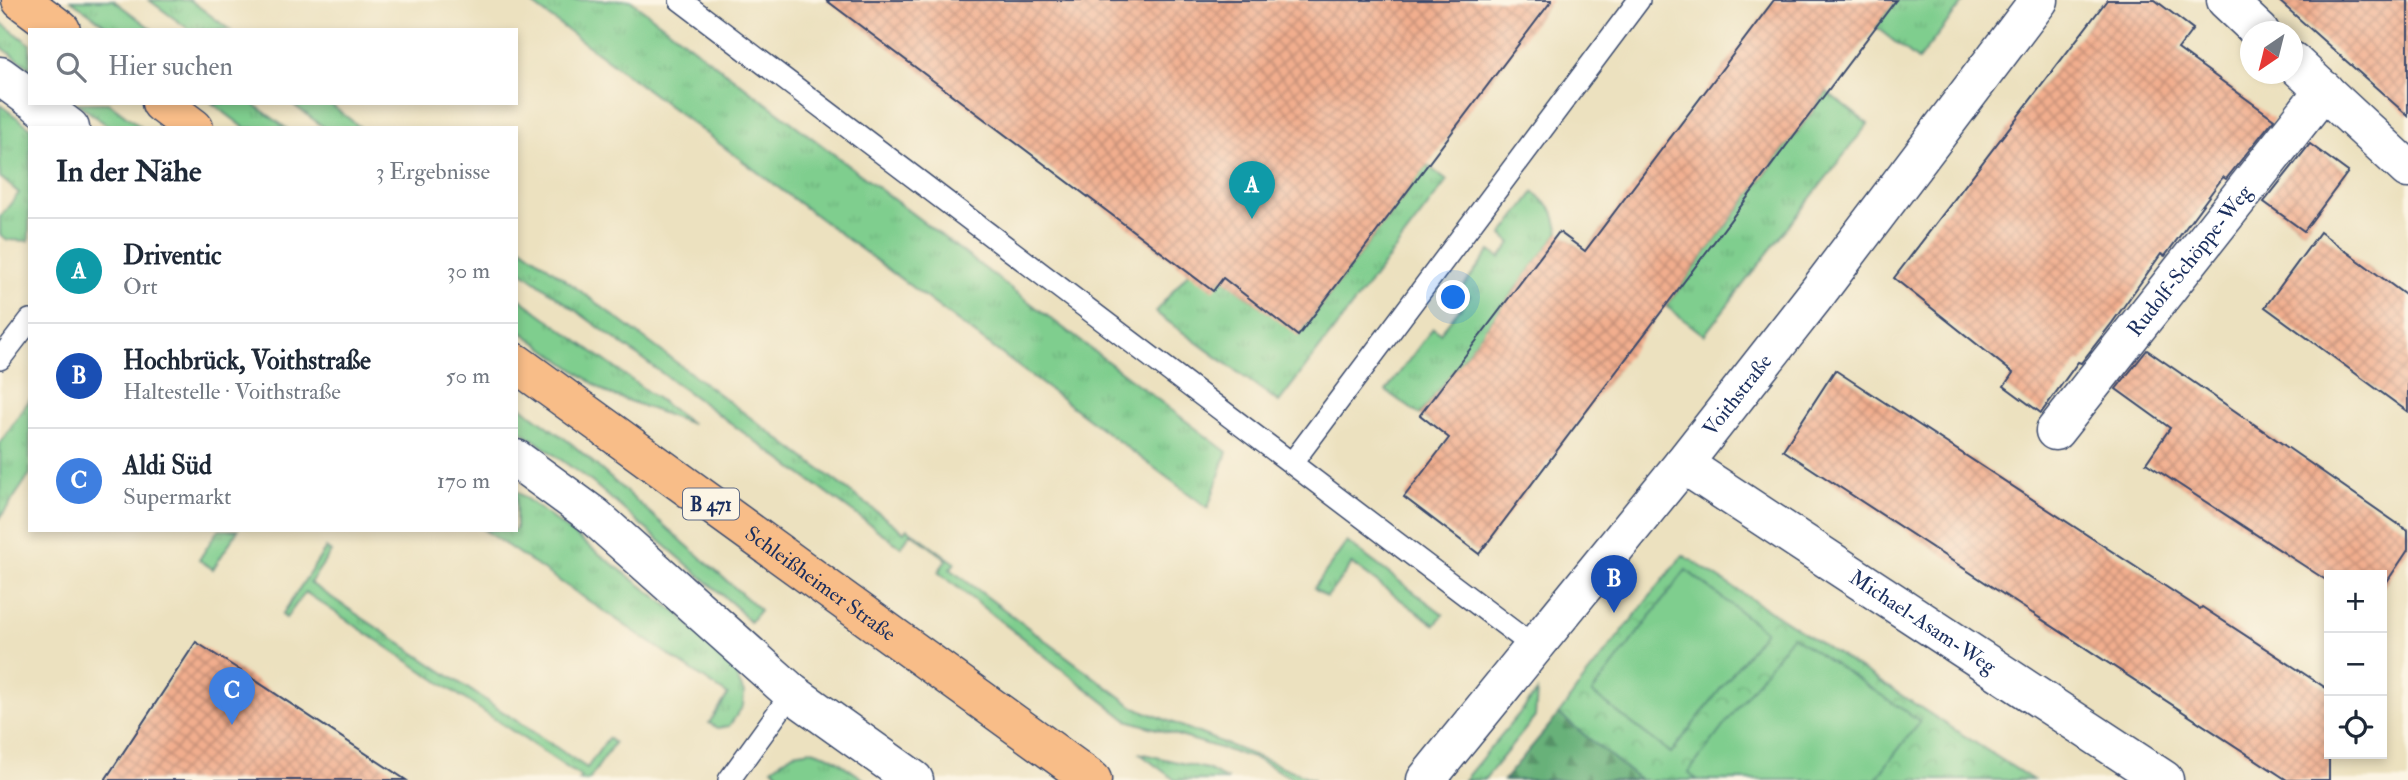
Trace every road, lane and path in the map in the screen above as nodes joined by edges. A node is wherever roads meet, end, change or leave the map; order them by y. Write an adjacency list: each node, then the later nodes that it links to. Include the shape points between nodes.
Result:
1 (21, 0): 7 (main road)
2 (680, 0): 22 (lane)
3 (1639, 0): 22 (lane)
4 (2039, 0): 23 (street, Voithstraße)
5 (2226, 0): 6 (street)
6 (2248, 21)
7 (58, 28)
8 (2303, 71): 10 (street)
9 (0, 76): 11 (street)
10 (2324, 90): 16 (street); 20 (street, Rudolf-Schöppe-Weg)
11 (28, 97)
12 (40, 105): 14 (street)
13 (164, 105): 15 (main road)
14 (67, 126)
15 (191, 126)
16 (2408, 169)
17 (28, 323): 18 (lane)
18 (0, 359)
19 (518, 364): 28 (main road, Schleißheimer Straße / B 471)
20 (2055, 431)
21 (518, 459): 25 (street, via 594,516)
22 (1292, 463): 24 (lane)
23 (1682, 464): 24 (street, Voithstraße); 30 (street, Michael-Asam-Weg)
24 (1534, 647): 29 (street, Voithstraße)
25 (792, 694): 26 (lane); 27 (street)
26 (729, 780)
27 (914, 780)
28 (1092, 780)
29 (1426, 780)
30 (2164, 780)

